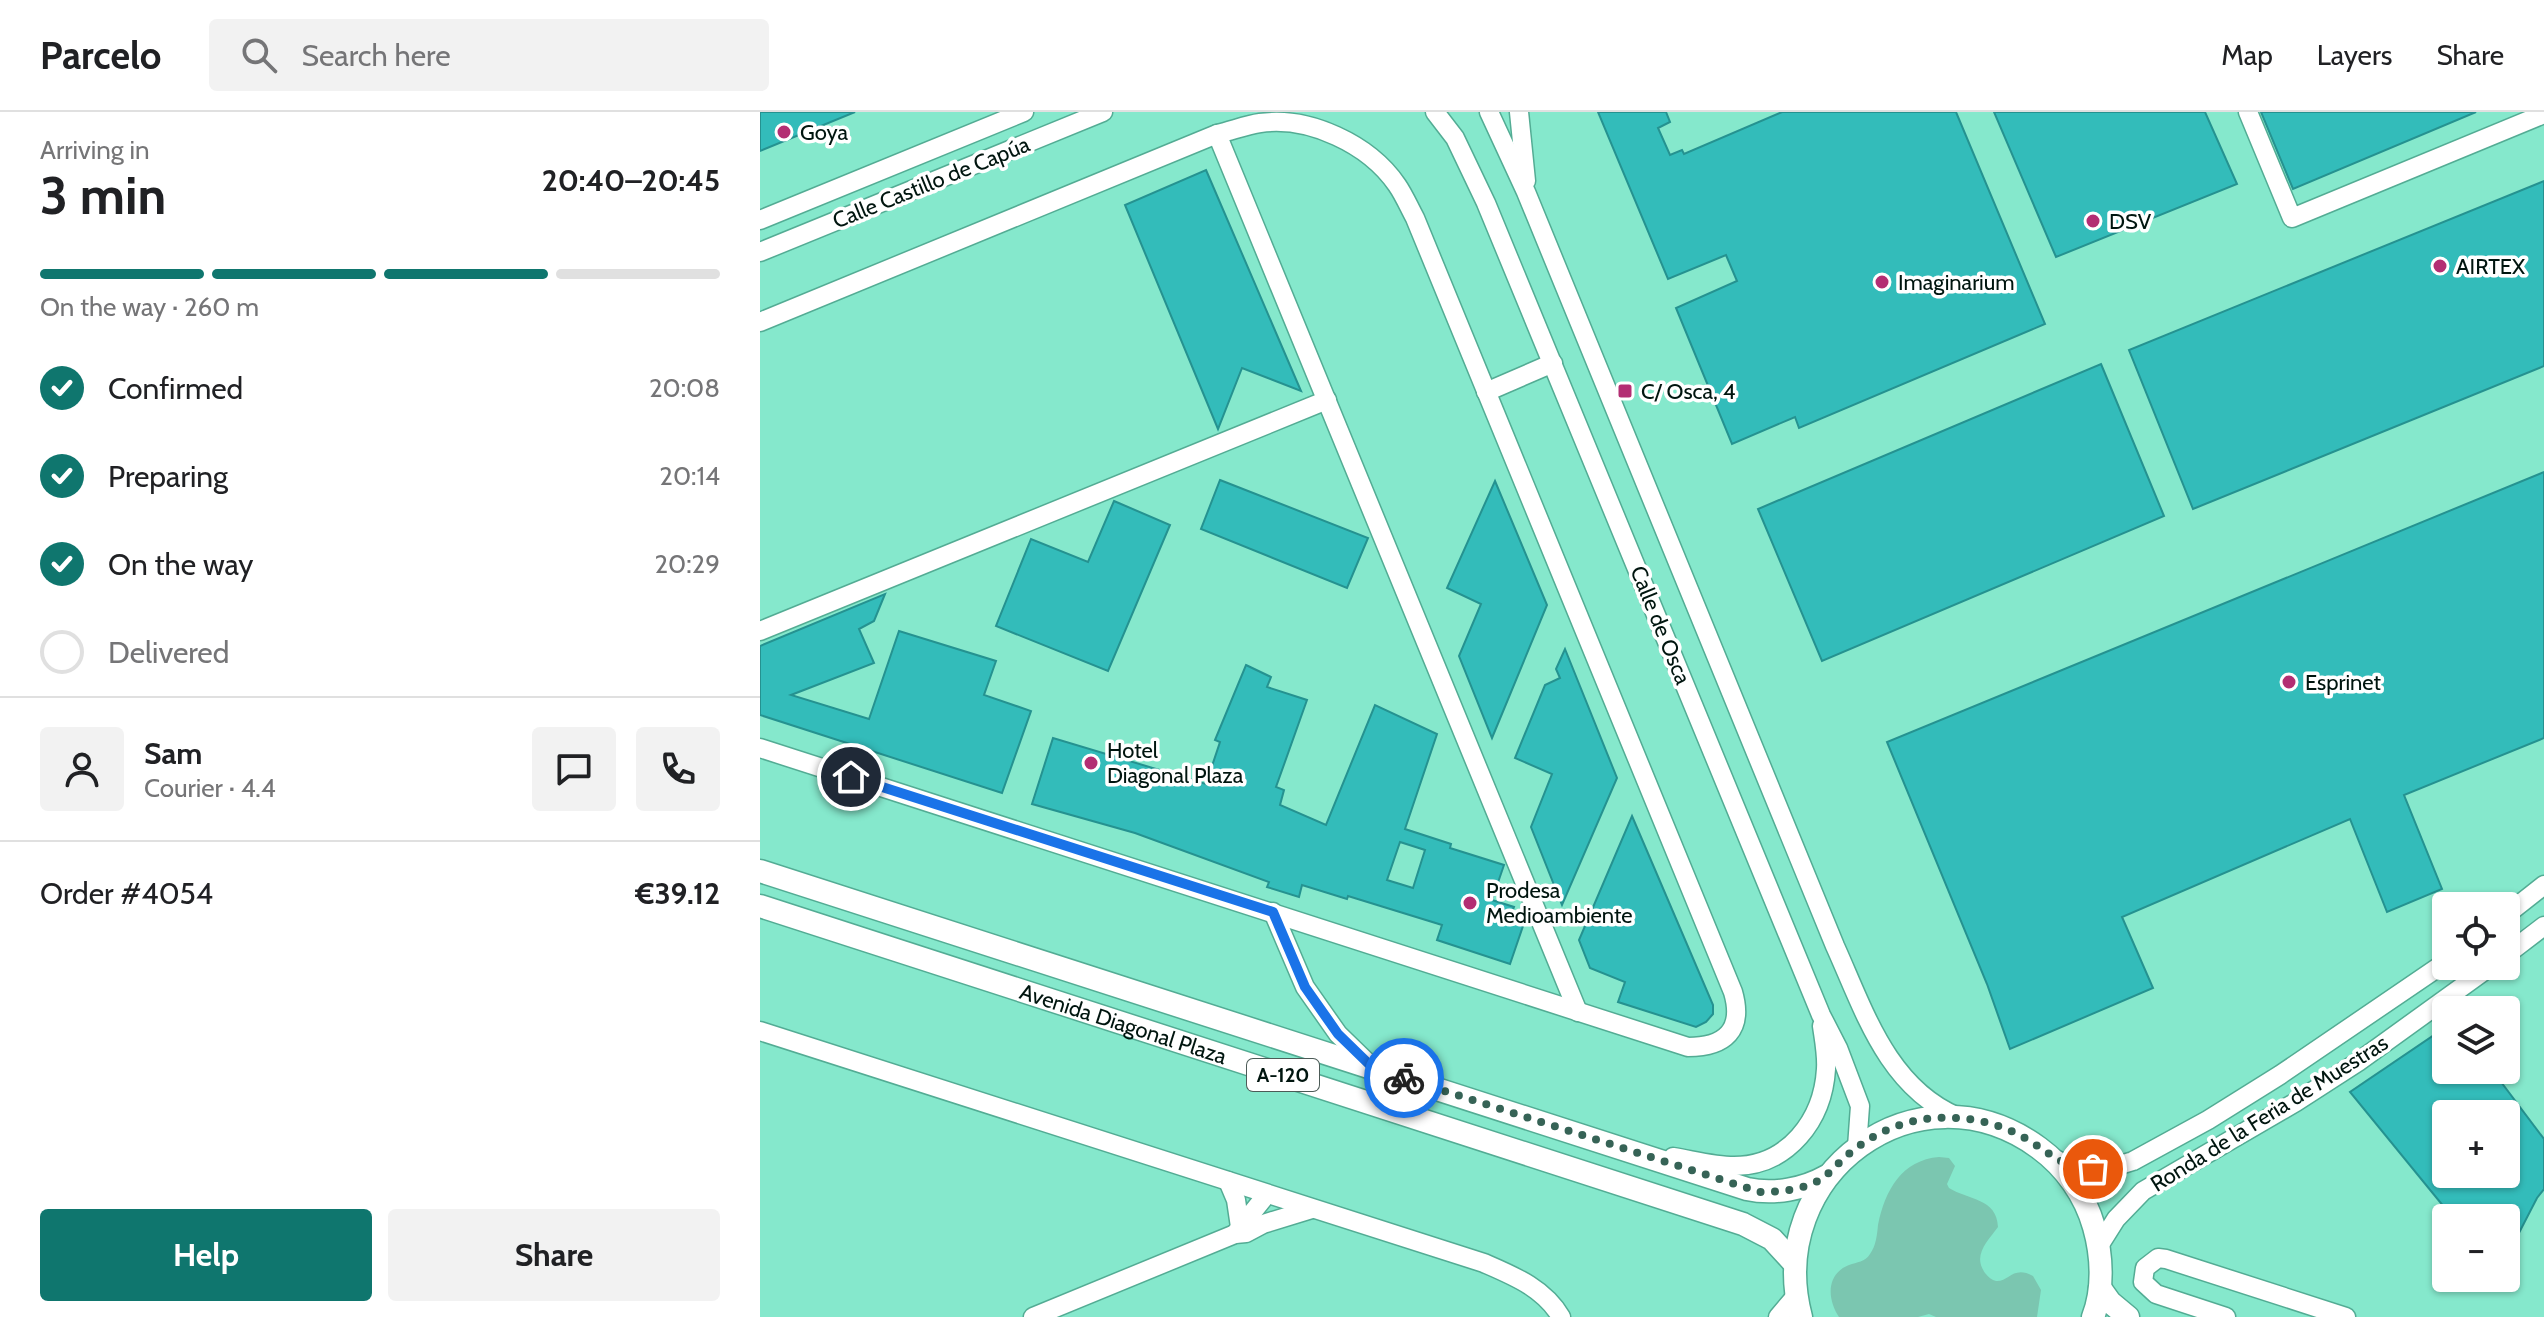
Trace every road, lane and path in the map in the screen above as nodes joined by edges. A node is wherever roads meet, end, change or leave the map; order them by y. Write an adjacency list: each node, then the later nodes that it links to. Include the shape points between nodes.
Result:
1 (1024, 112): 10 (street, Calle Castillo de Capúa)
2 (1103, 112): 11 (street, Calle Castillo de Capúa)
3 (1435, 112): 13 (street, Calle de Osca, via 1467,160)
4 (1489, 112): 9 (street, Calle de Osca)
5 (1519, 112): 9 (street)
6 (2248, 112): 7 (street, via 2292,218)
7 (2544, 114)
8 (1217, 134): 12 (street); 14 (street, via 1261,123 1299,125 1340,138 1369,156 1397,184 1415,218); 15 (street)
9 (1526, 192): 31 (street, Calle de Osca, via 1876,1037 1908,1081 1942,1111)
10 (760, 220)
11 (760, 252)
12 (760, 322)
13 (1553, 363): 14 (street); 28 (street, Calle de Osca)
14 (1486, 392): 27 (street, via 1733,992 1737,1015 1727,1036 1705,1047 1688,1047)
15 (1327, 400): 16 (street); 27 (street)
16 (760, 631)
17 (760, 748): 22 (street)
18 (760, 871): 30 (main road, Avenida Diagonal Plaza / A-120)
19 (2544, 885): 20 (street)
20 (2520, 904)
21 (760, 906): 42 (main road, Avenida Diagonal Plaza / A-120, via 1743,1224 1772,1239)
22 (1273, 912): 27 (street); 30 (street, Avenida Diagonal Plaza, via 1305,987 1338,1034)
23 (2544, 926): 24 (street)
24 (2520, 944)
25 (2432, 972): 34 (street, Ronda de la Feria de Muestras, via 2280,1075 2133,1161 2078,1170)
26 (2472, 980): 41 (street, Ronda de la Feria de Muestras, via 2296,1102 2143,1191)
27 (1578, 1012)
28 (1821, 1015): 32 (street, via 1827,1065 1820,1103 1810,1126 1775,1157 1732,1166); 33 (street, Calle de Osca, via 1860,1106)
29 (760, 1031): 36 (street)
30 (1373, 1068): 32 (main road, Avenida Diagonal Plaza / A-120)
31 (1958, 1117): 33 (main road, A-120, via 1905,1123); 34 (main road, A-120, via 2013,1132)
32 (1618, 1146): 35 (main road, Avenida Diagonal Plaza / A-120, via 1760,1192 1811,1185)
33 (1857, 1147): 35 (main road, A-120)
34 (2051, 1157): 41 (main road, A-120, via 2074,1183)
35 (1827, 1176): 42 (main road, A-120, via 1805,1217)
36 (1228, 1181): 37 (street); 40 (street, via 1236,1200)
37 (1267, 1194): 38 (street); 39 (street, via 1269,1212); 40 (street)
38 (1313, 1208): 39 (street); 46 (street, via 1510,1274 1545,1296)
39 (1263, 1224): 40 (street)
40 (1237, 1231): 45 (street)
41 (2099, 1246): 43 (main road, A-120)
42 (1794, 1263): 44 (main road, A-120)
43 (2100, 1288): 48 (main road, A-120); 49 (main road)
44 (1798, 1307): 47 (street)
45 (1033, 1317)
46 (1561, 1317)
47 (1778, 1317)
48 (2093, 1317)
49 (2128, 1317)
50 (2226, 1317): 51 (street, via 2156,1294 2143,1282 2145,1268 2158,1258 2166,1259)
51 (2345, 1317)

